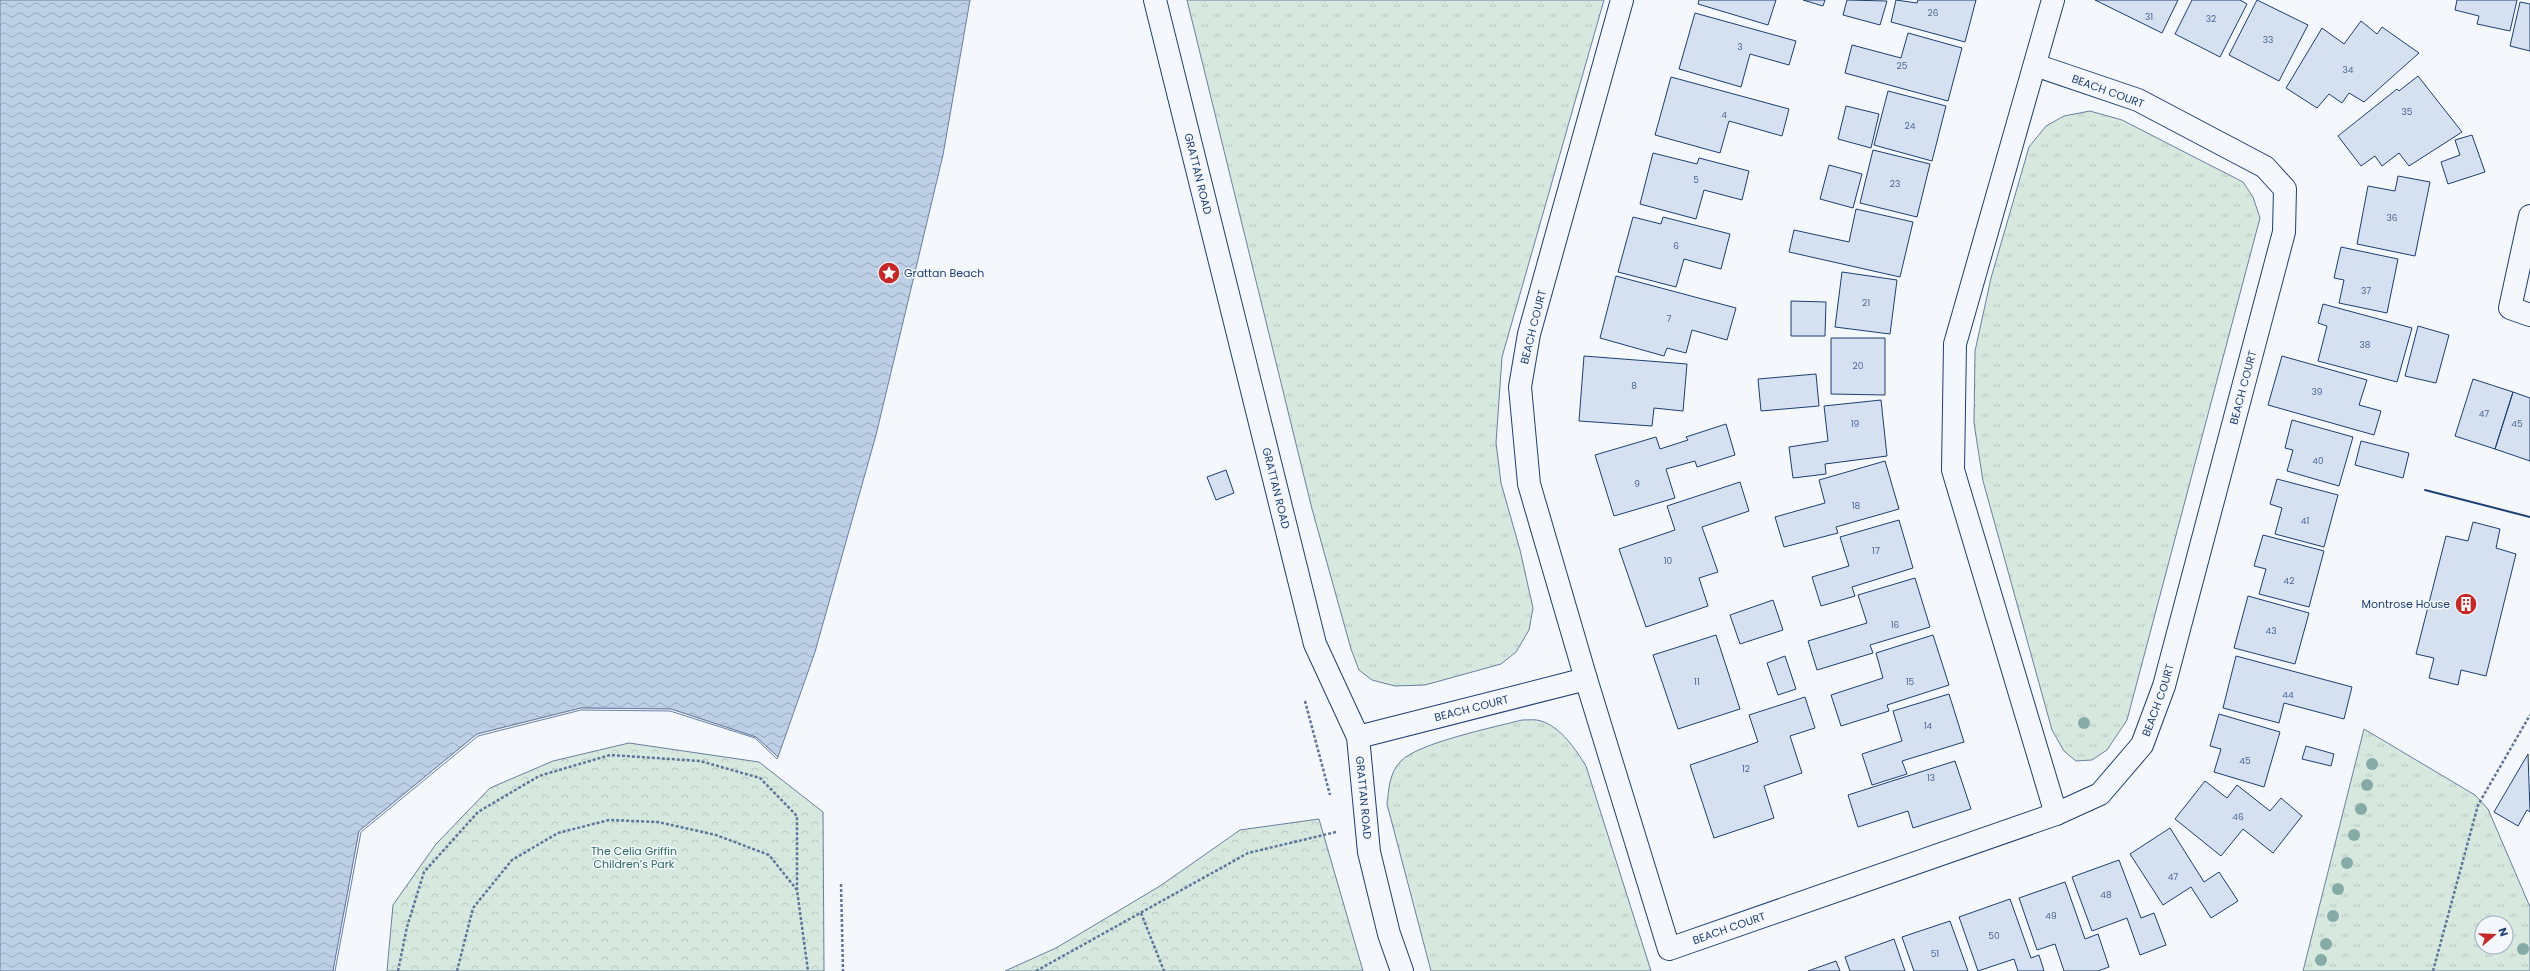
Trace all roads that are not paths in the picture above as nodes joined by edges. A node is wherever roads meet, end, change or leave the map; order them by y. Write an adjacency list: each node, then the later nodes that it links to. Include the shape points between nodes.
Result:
1 (1155, 0): 8 (street, GRATTAN ROAD, via 1316,644)
2 (1622, 0): 7 (street, BEACH COURT, via 1529,334 1520,387 1529,484)
3 (2053, 0): 4 (street)
4 (2035, 64): 9 (street, via 1955,344 1953,470); 9 (street, BEACH COURT, via 2138,100 2265,167 2285,189 2284,232 2161,693 2142,745 2100,794)
5 (2530, 216): 6 (street, via 2510,308)
6 (2530, 315)
7 (1586, 680): 8 (street, BEACH COURT); 9 (street, BEACH COURT, via 1669,949)
8 (1358, 737): 10 (street, GRATTAN ROAD, via 1369,852 1389,934)
9 (2056, 814)
10 (1402, 971)

